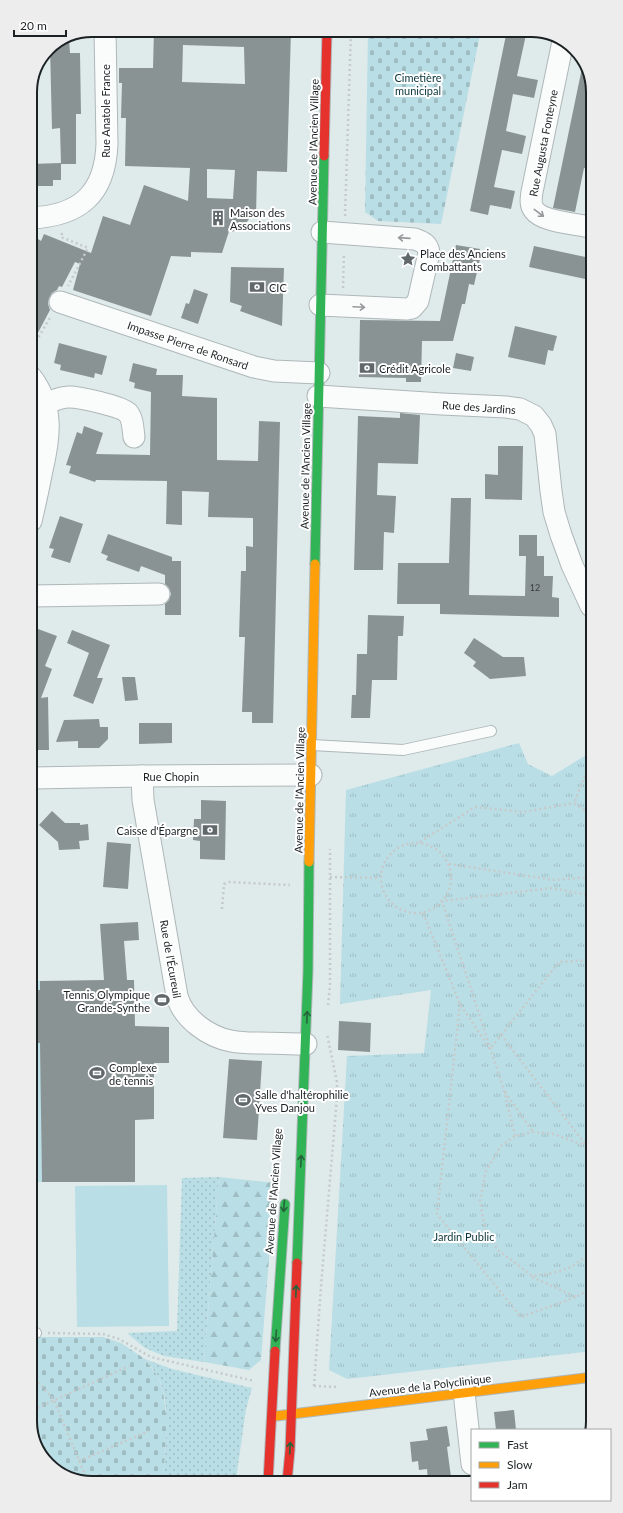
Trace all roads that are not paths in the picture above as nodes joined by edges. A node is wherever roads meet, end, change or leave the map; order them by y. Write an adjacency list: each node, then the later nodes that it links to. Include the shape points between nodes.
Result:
1 (105, 37): 4 (street, Rue Anatole France, via 107,144 104,170 98,185 80,204 66,212)
2 (327, 37): 6 (street, Avenue de l'Ancien Village)
3 (562, 46): 5 (street, Rue Augusta Fonteyne, one-way to 5, via 531,202 536,212 543,217)
4 (37, 217)
5 (586, 226)
6 (322, 232): 8 (street, Avenue de l'Ancien Village); 8 (street, one-way to 6, via 412,308 418,301 429,253 424,243 415,239)
7 (60, 302): 9 (street, Impasse Pierre de Ronsard, via 254,368)
8 (320, 305): 9 (street, Avenue de l'Ancien Village)
9 (319, 373): 11 (street, Avenue de l'Ancien Village)
10 (37, 386): 12 (street)
11 (318, 396): 16 (street, Rue des Jardins, via 506,407 520,409 534,416 545,434 554,512 572,565); 19 (street, Avenue de l'Ancien Village)
12 (45, 404): 13 (street, via 70,397 120,408 130,418); 14 (street, via 49,419 49,437)
13 (134, 437)
14 (37, 493)
15 (159, 594): 17 (street)
16 (586, 595)
17 (37, 596)
18 (491, 731): 19 (lane, via 403,750)
19 (312, 745): 20 (street, Avenue de l'Ancien Village)
20 (311, 775): 21 (street, Rue Chopin); 23 (street, Avenue de l'Ancien Village)
21 (142, 776): 22 (street, Rue Chopin); 25 (street, Rue de l'Écureuil, via 143,800 181,1009 195,1024 224,1039 238,1042)
22 (37, 778)
23 (308, 902): 24 (street, Avenue de l'Ancien Village); 25 (street, Avenue de l'Ancien Village, one-way to 23, via 309,956)
24 (299, 955)
25 (297, 1044): 29 (street, Avenue de l'Ancien Village, one-way to 25)
26 (285, 1194): 30 (street, Avenue de l'Ancien Village, one-way to 30)
27 (586, 1378): 28 (street, Avenue de la Polyclinique)
28 (464, 1392): 29 (street, Avenue de la Polyclinique); 31 (street)
29 (291, 1414): 30 (street, Avenue de la Polyclinique); 33 (street, Avenue de l'Ancien Village, one-way to 29)
30 (271, 1416): 32 (street, Avenue de l'Ancien Village)
31 (471, 1455)
32 (268, 1476)
33 (287, 1476)

